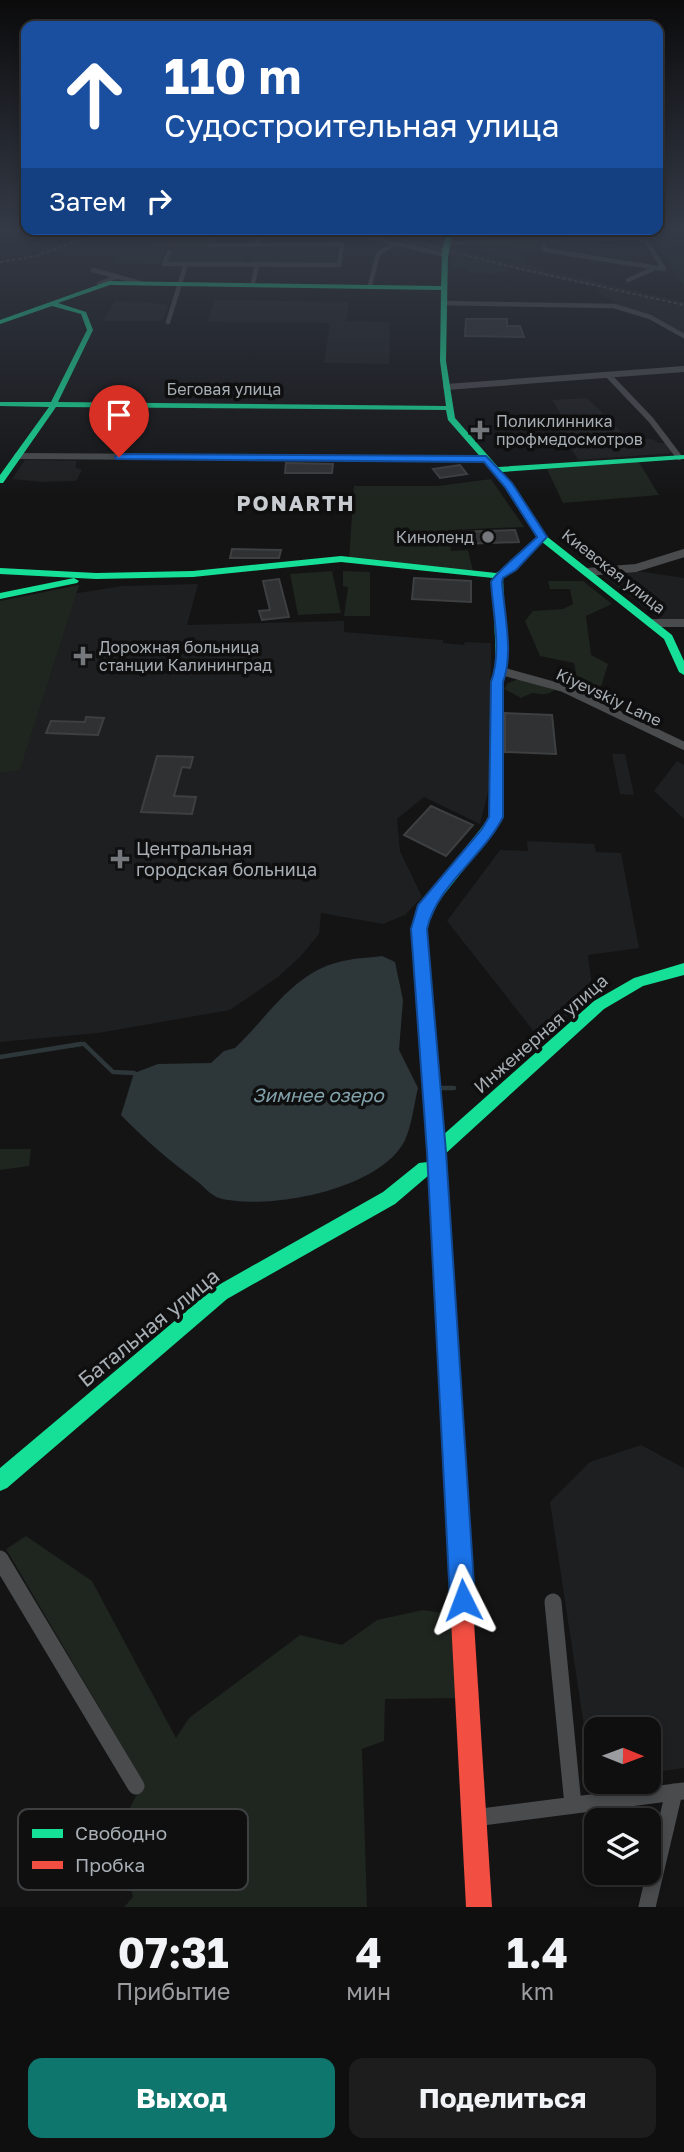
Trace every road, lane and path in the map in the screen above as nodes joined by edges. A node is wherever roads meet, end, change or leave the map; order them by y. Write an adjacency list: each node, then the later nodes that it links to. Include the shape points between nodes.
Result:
1 (86, 320): 9 (main road, via 90,328)
2 (444, 320): 7 (main road, Киевская улица)
3 (655, 320): 4 (street)
4 (684, 336)
5 (684, 369): 6 (street)
6 (608, 375): 7 (street); 12 (street)
7 (446, 387): 10 (main road, Киевская улица)
8 (0, 404): 9 (main road, Беговая улица)
9 (52, 406): 10 (main road, Беговая улица); 11 (main road)
10 (448, 408): 13 (main road, Киевская улица, via 451,418)
11 (17, 456): 13 (street); 14 (main road)
12 (682, 457): 13 (main road)
13 (491, 465): 15 (main road, Киевская улица)
14 (0, 481)
15 (542, 537): 18 (main road, Киевская улица); 20 (main road)
16 (684, 553): 18 (street, via 636,568)
17 (0, 571): 19 (main road)
18 (586, 572): 22 (main road, Киевская улица)
19 (96, 576): 20 (main road, via 198,574 341,559); 21 (main road)
20 (498, 576): 24 (main road)
21 (0, 596)
22 (652, 623): 23 (street); 25 (main road, Киевская улица, via 671,641)
23 (684, 623)
24 (501, 671): 26 (street, Kiyevskiy Lane, via 563,688); 28 (main road, via 497,682 496,817 420,920)
25 (684, 672)
26 (684, 746)
27 (684, 969): 28 (main road, Инженерная улица, via 628,985 599,1005)
28 (436, 1152): 29 (main road, Батальная улица, via 425,1168 389,1198 221,1293); 35 (main road)
29 (0, 1480)
30 (0, 1559): 32 (street)
31 (553, 1602): 34 (street)
32 (136, 1786)
33 (679, 1791): 34 (street); 37 (street)
34 (573, 1805): 35 (street)
35 (474, 1818): 36 (main road)
36 (479, 1907)
37 (647, 1907)

